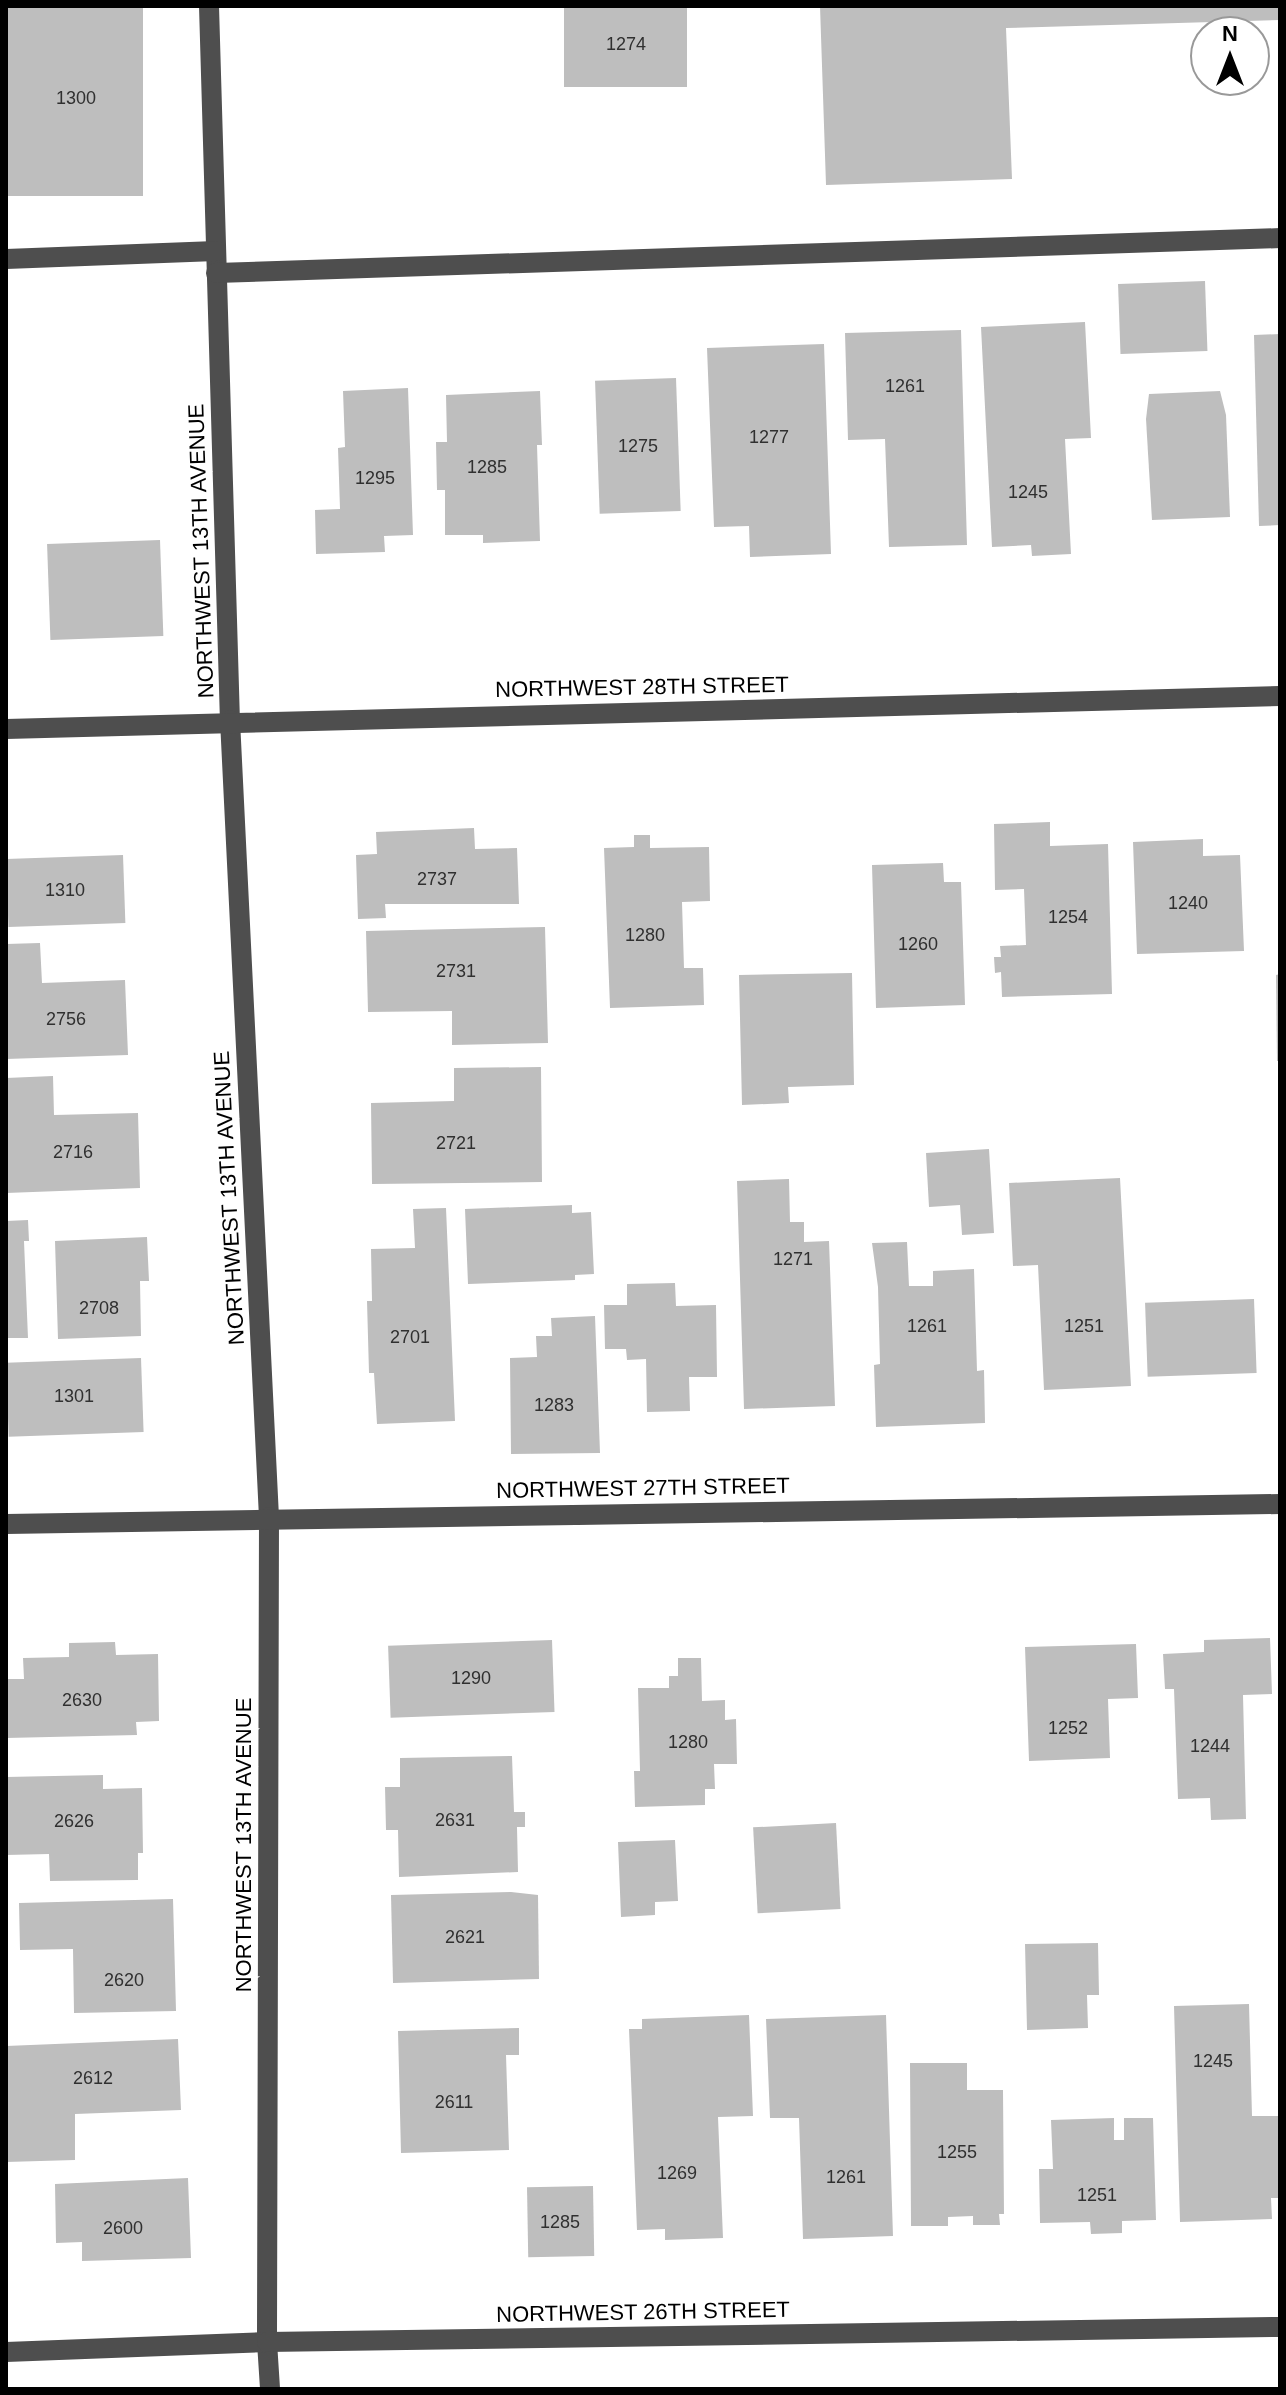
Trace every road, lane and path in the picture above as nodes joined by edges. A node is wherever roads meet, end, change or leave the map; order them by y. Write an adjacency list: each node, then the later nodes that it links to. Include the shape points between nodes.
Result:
1 (209, 6): 3 (street, NORTHWEST 13TH AVENUE)
2 (1280, 238): 5 (street)
3 (216, 251): 4 (street); 5 (street, NORTHWEST 13TH AVENUE)
4 (6, 259)
5 (216, 273): 7 (street, NORTHWEST 13TH AVENUE)
6 (1280, 696): 7 (street, NORTHWEST 28TH STREET)
7 (230, 720): 8 (street, NORTHWEST 28TH STREET); 10 (street, NORTHWEST 13TH AVENUE)
8 (6, 729)
9 (1280, 1504): 10 (street, NORTHWEST 27TH STREET)
10 (269, 1517): 11 (street, NORTHWEST 27TH STREET); 13 (street, NORTHWEST 13TH AVENUE)
11 (6, 1524)
12 (1280, 2327): 13 (street, NORTHWEST 26TH STREET)
13 (267, 2342): 14 (street, NORTHWEST 26TH STREET); 15 (street, NORTHWEST 13TH AVENUE)
14 (6, 2352)
15 (270, 2389)

